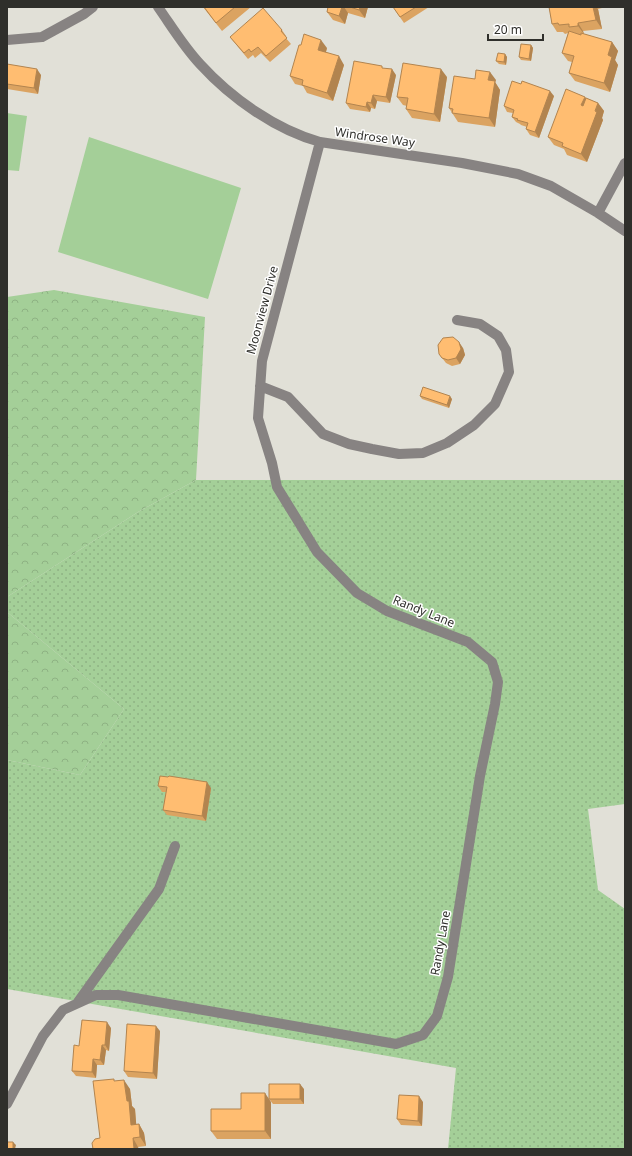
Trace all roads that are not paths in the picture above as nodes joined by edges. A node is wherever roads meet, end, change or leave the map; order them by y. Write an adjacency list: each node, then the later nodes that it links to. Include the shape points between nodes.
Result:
1 (93, 7): 3 (street, via 42,37)
2 (158, 7): 4 (street, Windrose Way, via 200,64 230,92 263,116)
3 (7, 40)
4 (320, 142): 6 (street, Windrose Way, via 518,174 551,186); 9 (street, Moonview Drive, via 262,361)
5 (625, 163): 6 (street)
6 (598, 213): 7 (street, Windrose Way)
7 (625, 231)
8 (457, 320): 9 (street, via 480,324 498,336 506,350 508,372 494,404 474,425 447,443 423,453 398,454 349,444 323,434 288,397)
9 (260, 386): 10 (street, Moonview Drive, via 258,418)
10 (277, 487): 12 (street, Randy Lane, via 318,552 356,593 387,611 468,642 492,662 498,682 495,704 480,776 448,977 437,1016 423,1035 396,1044 118,995 96,995)
11 (175, 846): 12 (street, via 159,889)
12 (77, 1004): 13 (street, Randy Lane, via 63,1010 43,1036)
13 (7, 1104)

